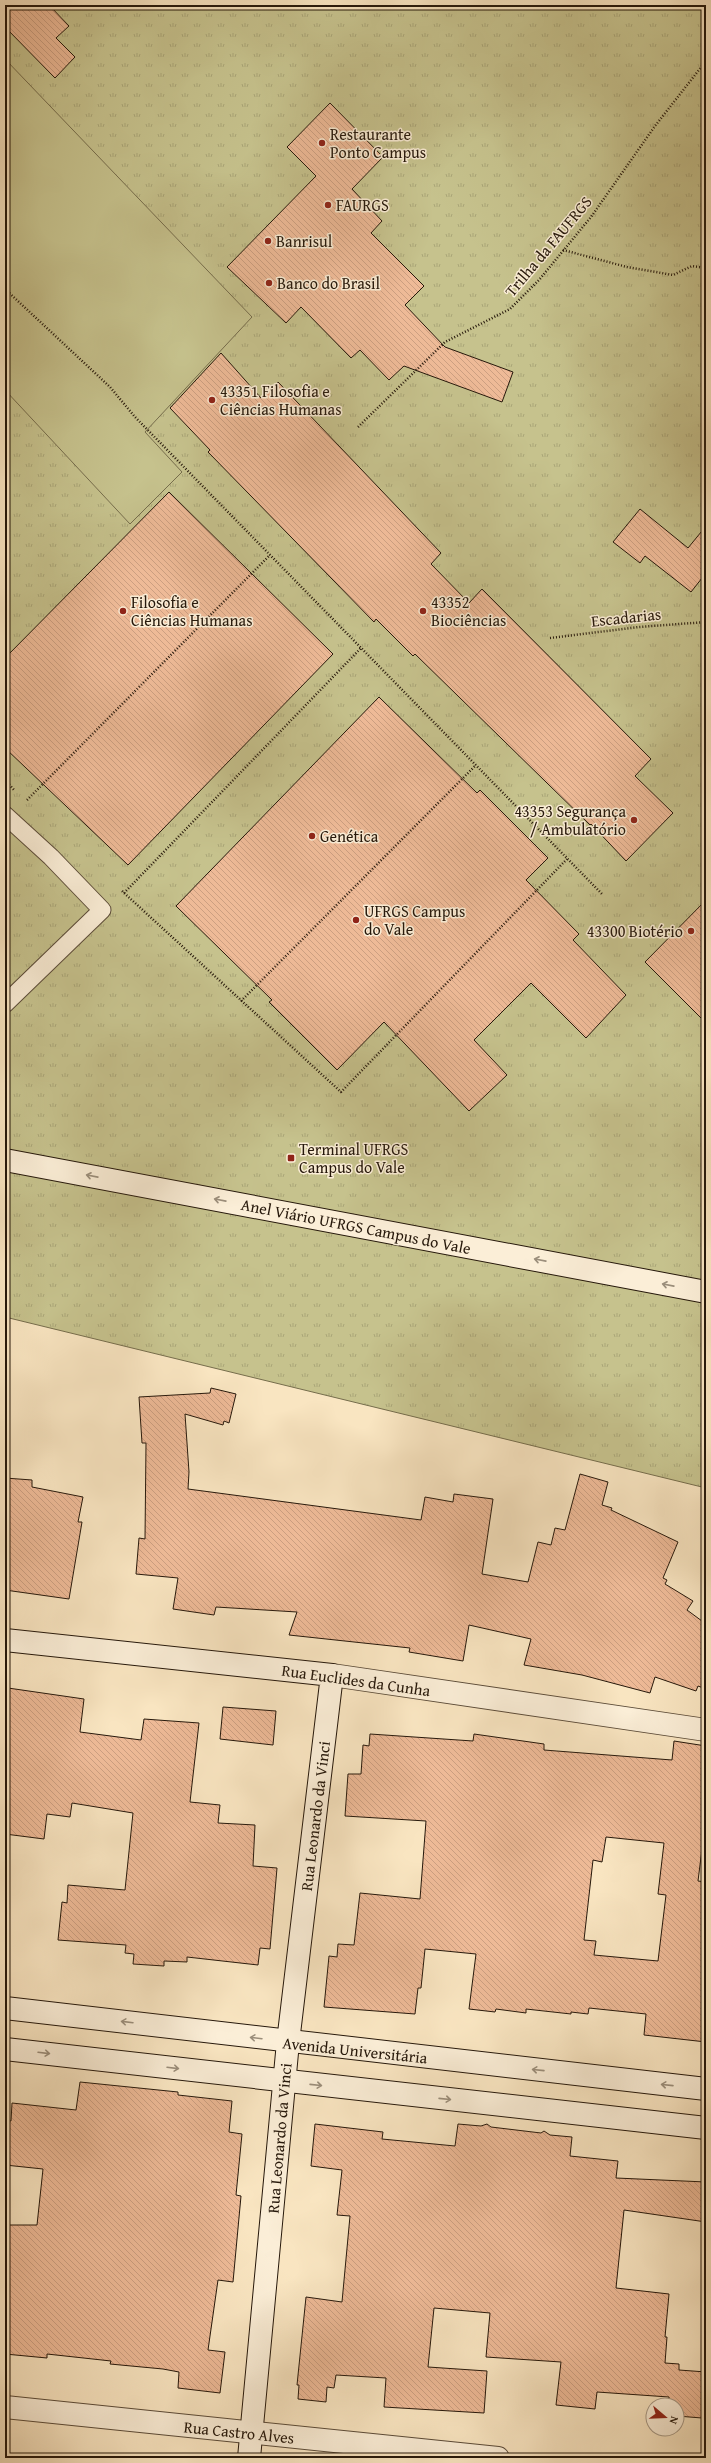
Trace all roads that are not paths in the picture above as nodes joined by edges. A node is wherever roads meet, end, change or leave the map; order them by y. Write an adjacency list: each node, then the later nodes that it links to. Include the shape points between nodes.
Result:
1 (5, 815): 2 (lane, via 51,857 102,910)
2 (5, 1004)
3 (5, 1160): 4 (street, Anel Viário UFRGS Campus do Vale, one-way to 3)
4 (706, 1292)
5 (5, 1640): 6 (street, Rua Euclides da Cunha)
6 (332, 1675): 7 (street, Rua Euclides da Cunha); 9 (street, Rua Leonardo da Vinci)
7 (706, 1730)
8 (5, 2008): 9 (street, Avenida Universitária, one-way to 8)
9 (288, 2042): 11 (street, Rua Leonardo da Vinci); 12 (street, Avenida Universitária, one-way to 9)
10 (5, 2049): 11 (street, one-way to 11)
11 (284, 2081): 13 (street, one-way to 13); 15 (street, Rua Leonardo da Vinci)
12 (706, 2089)
13 (706, 2128)
14 (5, 2407): 15 (street, Rua Castro Alves)
15 (252, 2434): 16 (street, Rua Leonardo da Vinci); 17 (street, Rua Castro Alves)
16 (249, 2458)
17 (498, 2458)

